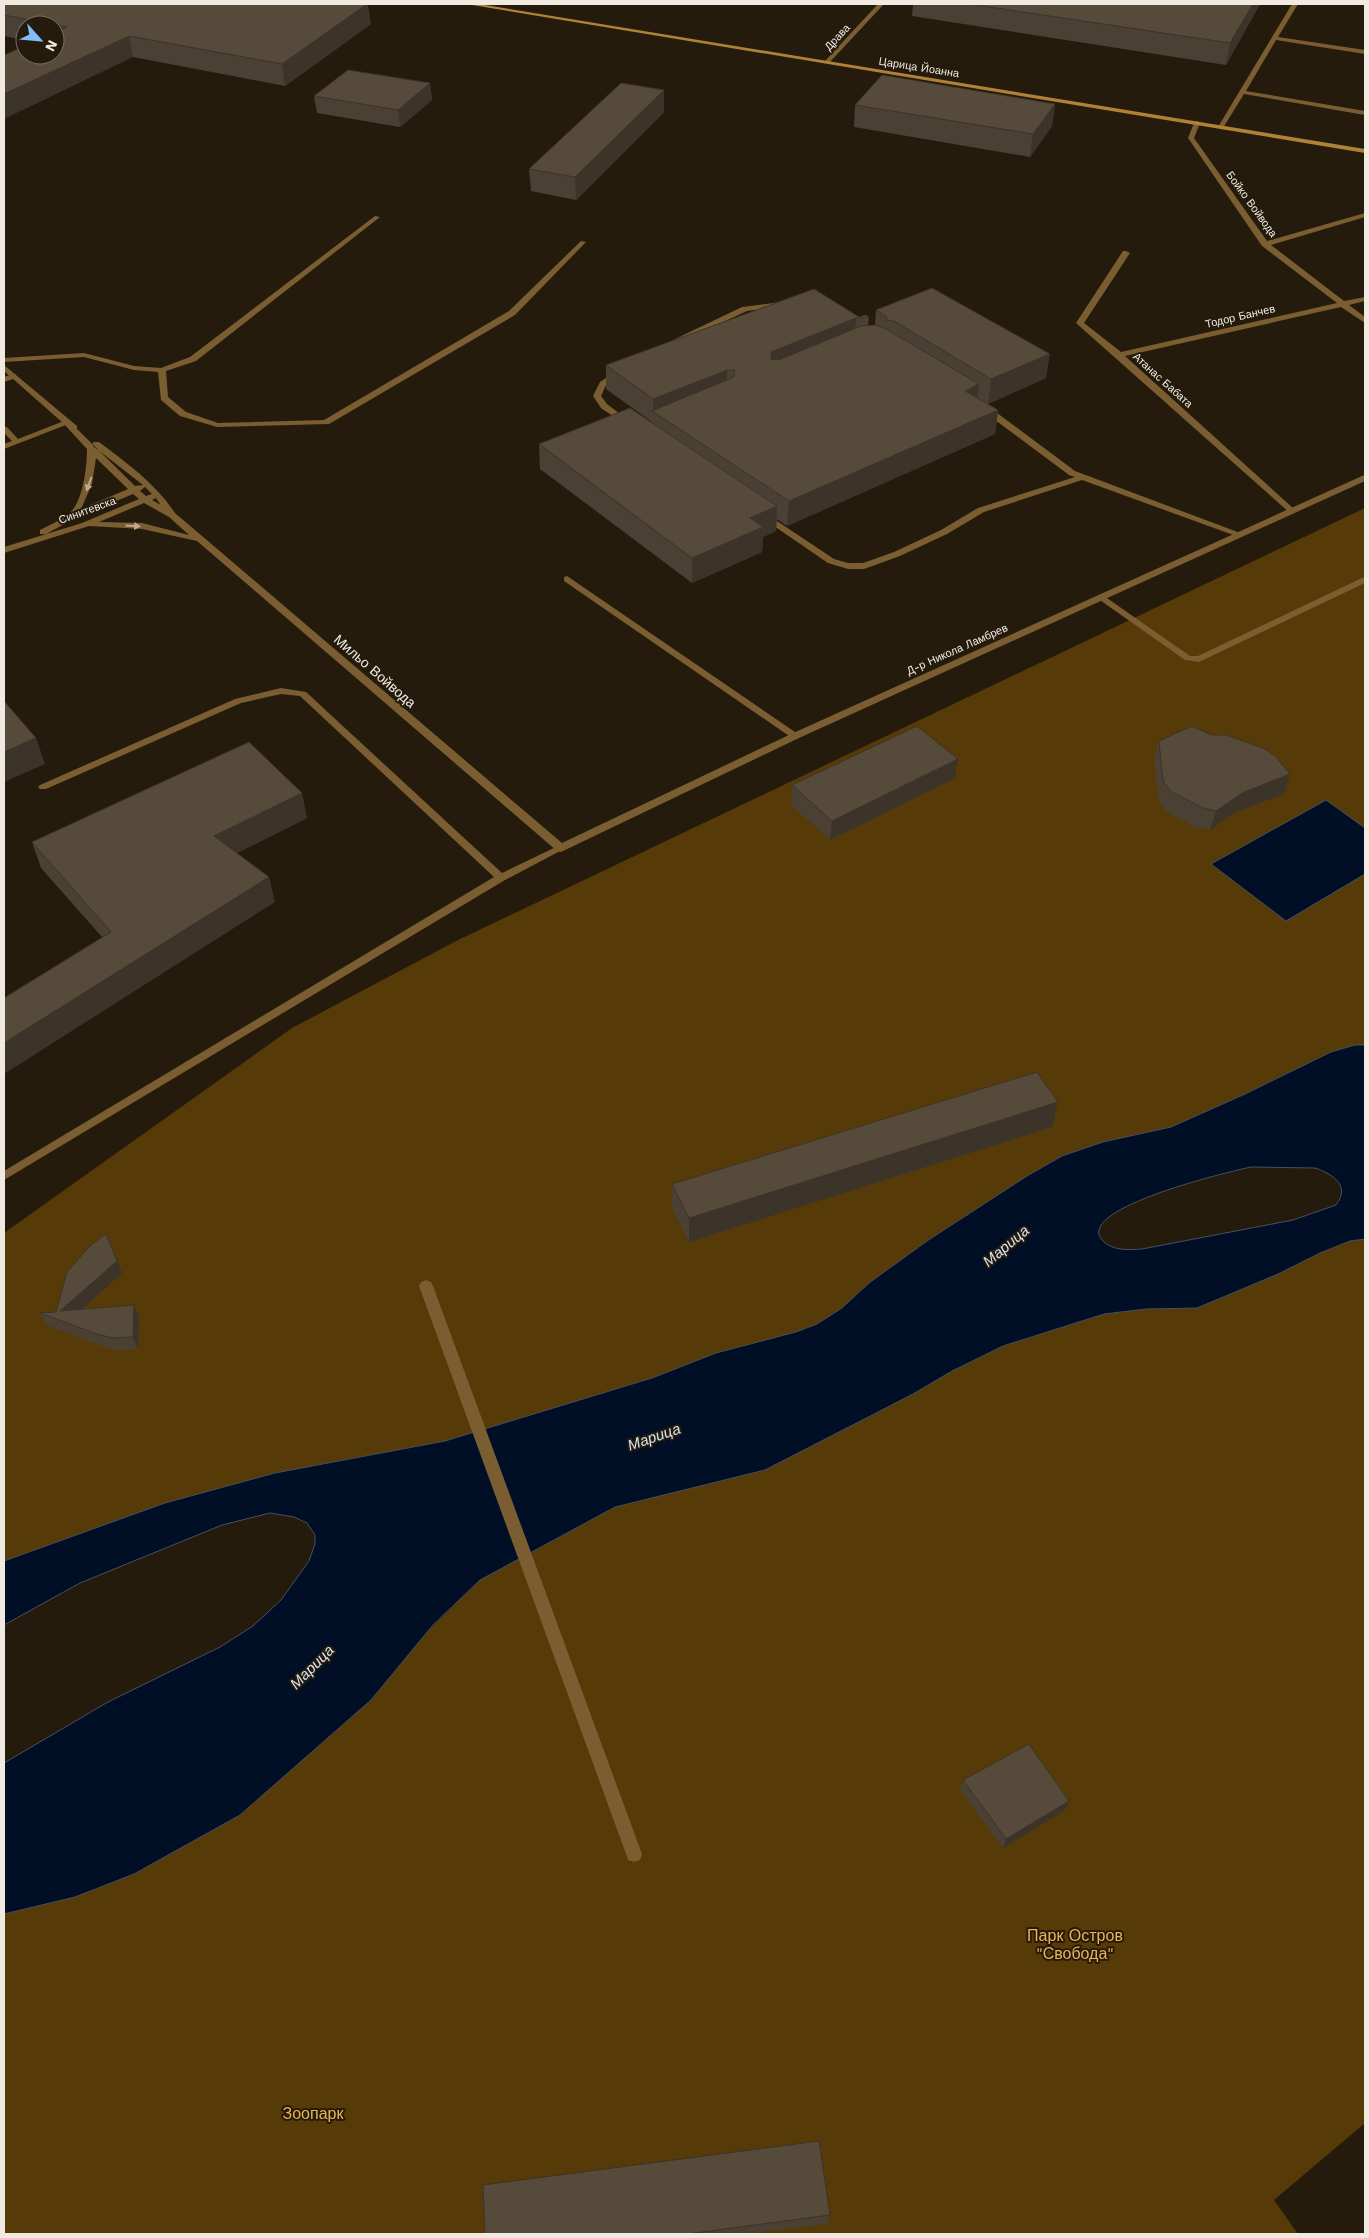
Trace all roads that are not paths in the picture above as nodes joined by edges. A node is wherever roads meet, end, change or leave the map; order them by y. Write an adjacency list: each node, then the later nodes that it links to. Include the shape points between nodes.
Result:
1 (469, 4): 6 (main road, Царица Йоанна)
2 (881, 4): 6 (street, Драва)
3 (1295, 4): 4 (lane)
4 (1275, 38): 5 (lane); 7 (lane)
5 (1365, 52)
6 (827, 62): 9 (main road, Царица Йоанна)
7 (1242, 92): 8 (lane); 10 (lane)
8 (1365, 113)
9 (1197, 123): 10 (main road, Царица Йоанна); 15 (street, Бойко Войвода, via 1191,138)
10 (1221, 127): 11 (main road, Царица Йоанна)
11 (1365, 151)
12 (1365, 215): 15 (street)
13 (377, 217): 25 (lane, via 193,359)
14 (583, 242): 25 (lane, via 512,313 326,422 217,426 183,414 164,398)
15 (1265, 244): 19 (street, Бойко Войвода)
16 (1126, 254): 22 (street, Атанас Бабата, via 1080,323)
17 (1365, 299): 19 (street, Тодор Банчев)
18 (800, 302): 21 (lane, via 745,308)
19 (1344, 304): 20 (street, Бойко Войвода); 22 (street, Тодор Банчев)
20 (1365, 321)
21 (670, 344)
22 (1119, 355): 42 (street, Атанас Бабата)
23 (4, 360): 25 (lane, via 84,355 134,368)
24 (4, 367): 27 (street, Мильо Войвода)
25 (162, 370)
26 (623, 370): 32 (lane, via 603,384 597,396 604,406)
27 (13, 376): 28 (lane); 30 (street, Мильо Войвода)
28 (4, 380)
29 (979, 405): 36 (lane)
30 (67, 423): 33 (lane); 35 (street, Мильо Войвода); 38 (street, Мильо Войвода)
31 (4, 429): 33 (lane)
32 (636, 430)
33 (17, 442): 34 (lane)
34 (4, 447)
35 (91, 450): 39 (street, Мильо Войвода); 45 (street, one-way to 45, via 92,476)
36 (1083, 477): 43 (lane, via 981,510 944,532 864,566 831,561); 47 (lane)
37 (1365, 478): 42 (street, Д-р Никола Ламбрев)
38 (149, 484): 39 (street, Синитевска); 40 (street, Мильо Войвода)
39 (134, 490): 41 (street, Мильо Войвода); 45 (street, Синитевска)
40 (159, 494): 41 (street, Синитевска); 44 (street, Мильо Войвода)
41 (145, 500): 44 (street, Мильо Войвода); 46 (street, Синитевска)
42 (1291, 511): 47 (street, Д-р Никола Ламбрев)
43 (758, 513)
44 (172, 515): 48 (street, Мильо Войвода)
45 (73, 516): 49 (street, Синитевска)
46 (85, 525): 48 (street, one-way to 48, via 142,526); 49 (street, Синитевска)
47 (1239, 534): 53 (street, Д-р Никола Ламбрев)
48 (201, 541): 56 (street, Мильо Войвода)
49 (21, 544): 50 (street, Синитевска)
50 (4, 550)
51 (567, 579): 54 (lane)
52 (1365, 580): 53 (lane, via 1199,659 1188,658)
53 (1101, 598): 54 (street, Д-р Никола Ламбрев)
54 (795, 736): 56 (street, Д-р Никола Ламбрев)
55 (43, 787): 57 (lane, via 238,701 281,691 303,694)
56 (561, 848): 57 (lane)
57 (501, 878): 58 (lane)
58 (4, 1176)
59 (426, 1286): 60 (street)
60 (634, 1854)

